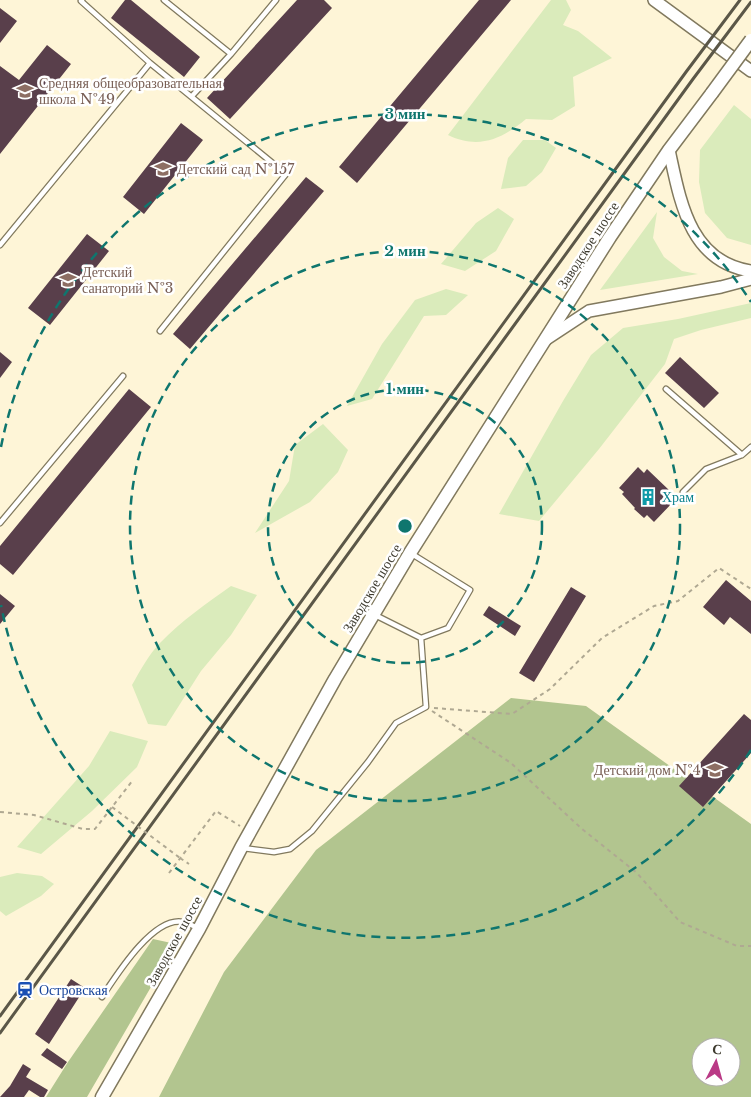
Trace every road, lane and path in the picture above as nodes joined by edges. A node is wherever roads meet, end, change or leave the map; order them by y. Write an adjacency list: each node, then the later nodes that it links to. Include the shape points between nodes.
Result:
1 (82, 0): 7 (lane)
2 (164, 0): 6 (lane)
3 (276, 0): 6 (lane)
4 (654, 0): 8 (street)
5 (751, 40): 10 (main road, Заводское шоссе, bridge)
6 (231, 54): 9 (lane)
7 (150, 63): 9 (lane); 11 (lane)
8 (751, 71)
9 (192, 96): 14 (lane, via 286,174)
10 (670, 150): 12 (street, via 681,204 697,239 718,258 741,270); 15 (main road, Заводское шоссе)
11 (0, 244)
12 (751, 271)
13 (751, 279): 15 (street, via 721,288 589,311)
14 (160, 331)
15 (544, 341): 22 (main road, Заводское шоссе)
16 (123, 376): 21 (lane)
17 (666, 389): 19 (lane)
18 (751, 447): 19 (lane)
19 (742, 455): 20 (lane, via 706,469)
20 (683, 492)
21 (0, 523)
22 (410, 553): 24 (main road, Заводское шоссе); 25 (lane, via 470,590 448,628)
23 (751, 589): 26 (path, via 719,568 678,601 654,606 602,638 550,689 512,714)
24 (374, 615): 25 (lane); 30 (main road, Заводское шоссе)
25 (421, 638): 26 (lane)
26 (426, 707): 31 (lane, via 396,723 312,831 290,849 274,852); 36 (path, via 510,763 582,829 637,873 680,922 737,946)
27 (133, 780): 28 (path)
28 (112, 807): 29 (path, via 95,829 34,815); 32 (path, bridge)
29 (0, 812)
30 (251, 832): 31 (main road, Заводское шоссе); 32 (path, via 216,811)
31 (241, 848): 35 (main road, Заводское шоссе)
32 (180, 858): 33 (path); 34 (path)
33 (190, 864)
34 (169, 873)
35 (199, 929): 37 (lane, via 182,921 165,925 141,943); 38 (main road, Заводское шоссе)
36 (751, 946)
37 (102, 997)
38 (102, 1097)

